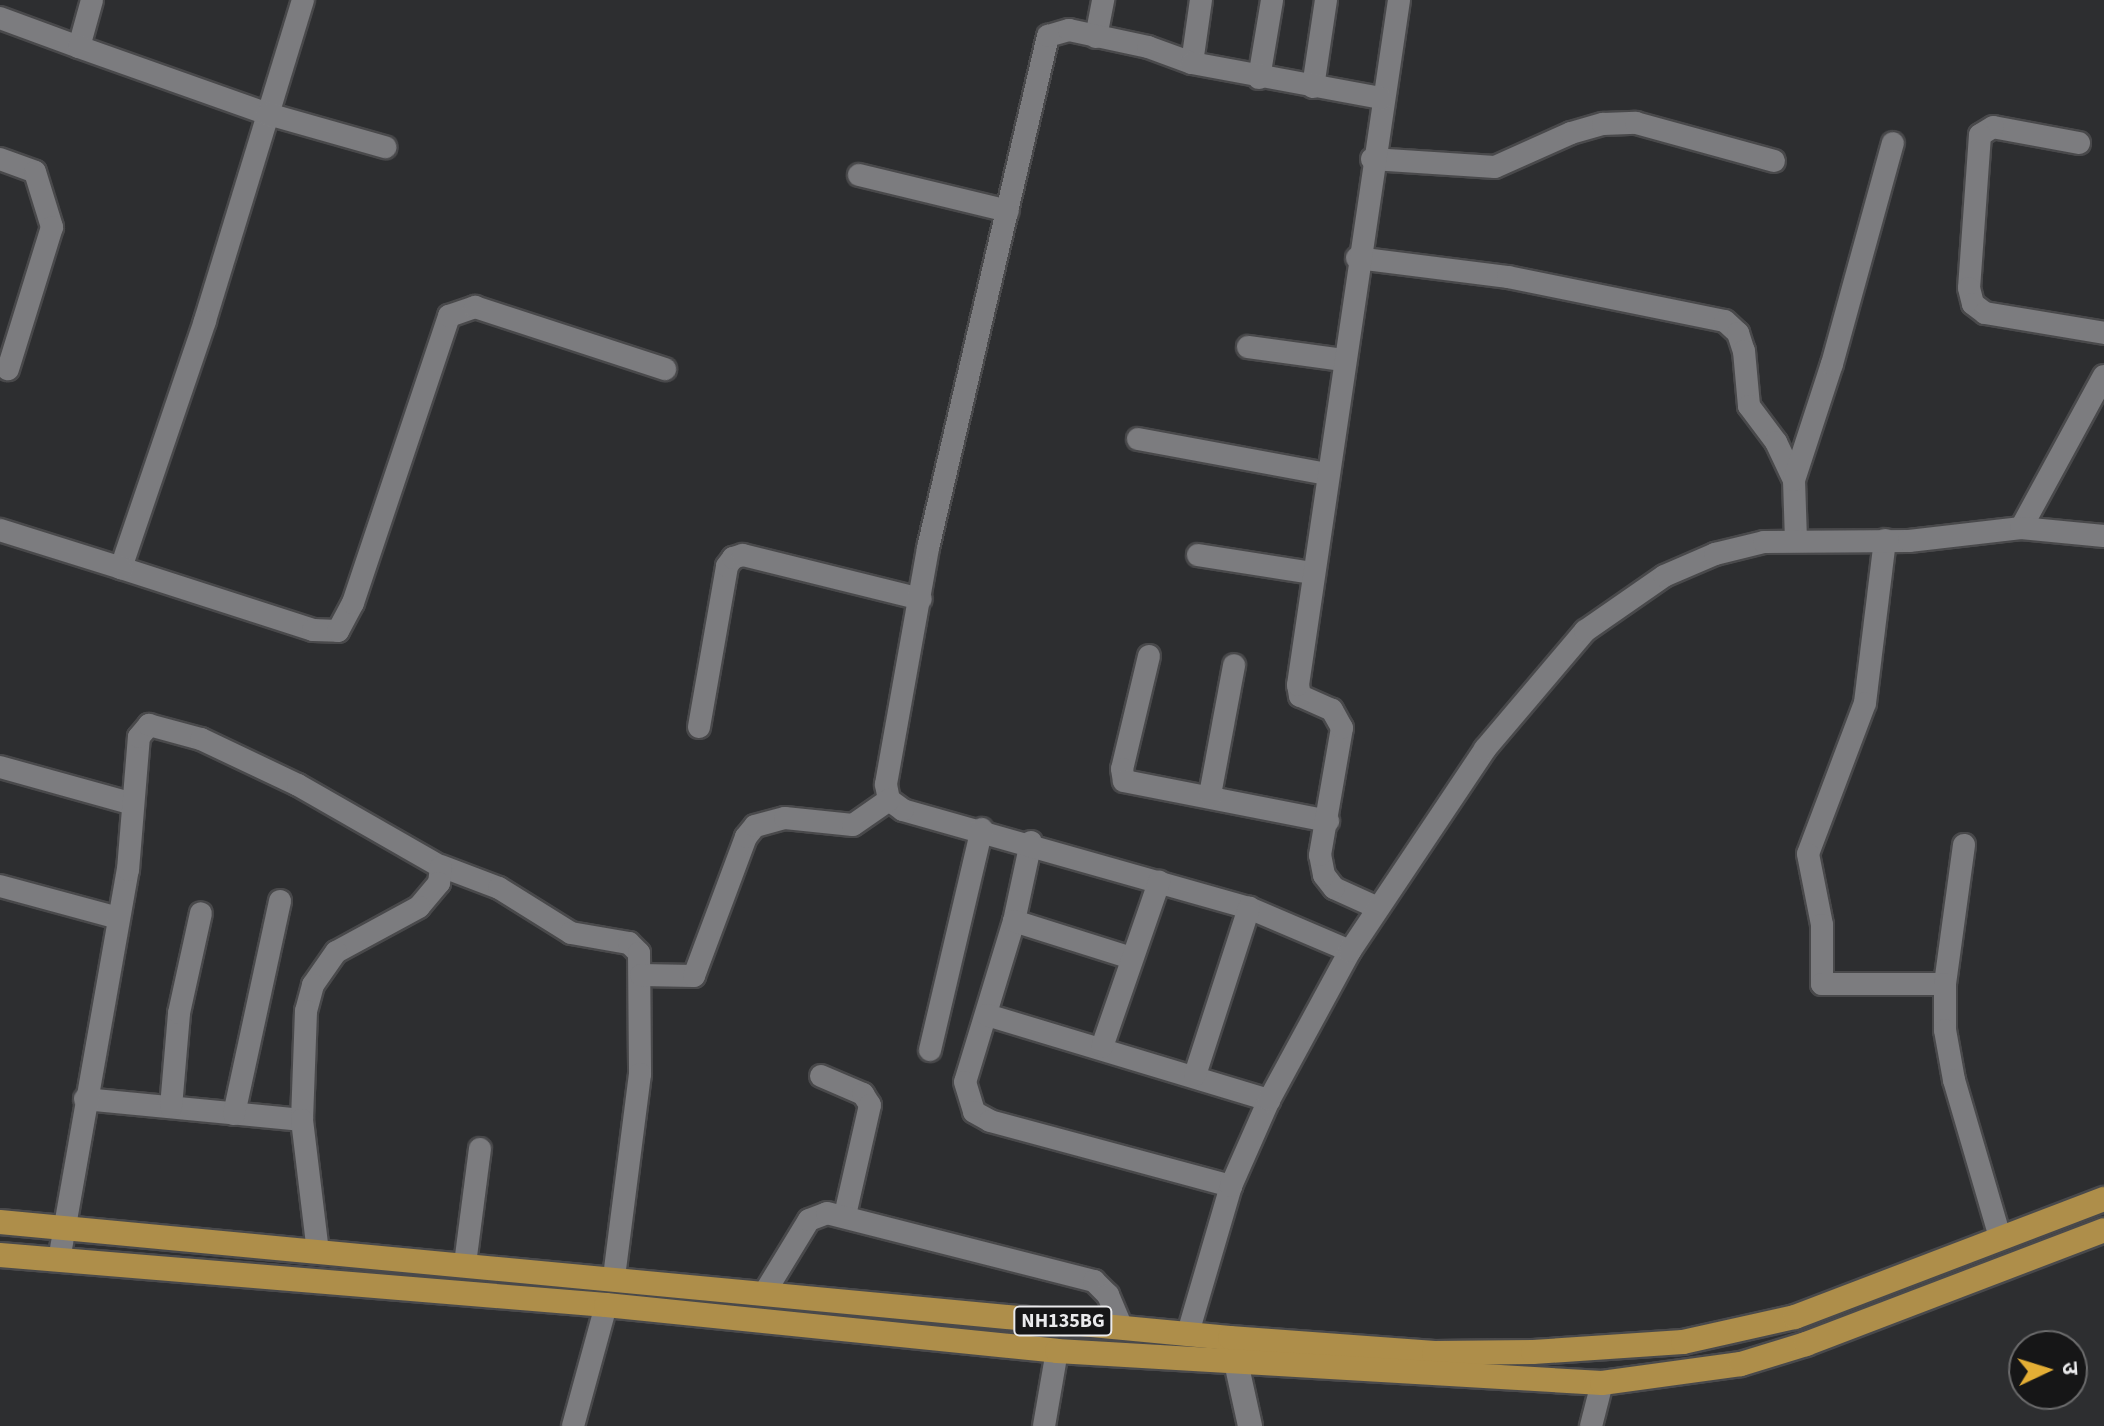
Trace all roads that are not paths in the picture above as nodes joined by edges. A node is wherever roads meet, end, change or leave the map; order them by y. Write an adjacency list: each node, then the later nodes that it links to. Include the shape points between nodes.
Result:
1 (92, 0): 10 (street)
2 (303, 0): 15 (street)
3 (1103, 0): 9 (street)
4 (1201, 0): 11 (street)
5 (1272, 0): 12 (street)
6 (1326, 0): 13 (street)
7 (1399, 0): 14 (street)
8 (0, 18): 10 (street)
9 (1096, 37): 11 (street); 23 (street, via 1061,29 1042,46)
10 (79, 47): 15 (street)
11 (1192, 63): 12 (street)
12 (1259, 78): 13 (street)
13 (1313, 87): 14 (street)
14 (1381, 98): 20 (street)
15 (268, 114): 18 (street); 40 (street)
16 (1893, 143): 33 (street)
17 (2079, 143): 25 (street, via 1993,127 1980,135 1969,288 1973,304 1985,313)
18 (385, 147)
19 (0, 159): 28 (street, via 35,172 52,227)
20 (1372, 159): 21 (street, via 1495,167 1571,133 1603,124 1636,123); 24 (street)
21 (1774, 161)
22 (859, 175): 23 (street)
23 (1008, 211): 42 (street)
24 (1357, 258): 27 (street); 33 (street, via 1508,277 1725,321 1738,333 1744,351 1749,406 1776,442)
25 (2104, 333)
26 (1248, 347): 27 (street)
27 (1343, 360): 32 (street)
28 (8, 369)
29 (665, 369): 40 (street, via 475,307 449,316 353,603 338,631 313,630)
30 (2104, 376): 34 (street)
31 (1138, 439): 32 (street)
32 (1327, 474): 41 (street)
33 (1794, 480): 37 (street)
34 (2021, 528): 36 (street); 38 (street)
35 (0, 530): 40 (street)
36 (2104, 536)
37 (1796, 540): 38 (street); 59 (street, via 1715,554 1664,576 1585,631 1485,749)
38 (1885, 540): 66 (street, via 1865,703 1808,854 1822,925 1822,984)
39 (1198, 555): 41 (street)
40 (121, 568)
41 (1312, 573): 50 (street, via 1298,685 1308,702 1340,717)
42 (921, 599): 45 (street, via 743,555 733,558 727,566); 48 (street, via 886,784)
43 (1149, 656): 47 (street, via 1122,769 1124,781)
44 (1234, 665): 47 (street)
45 (699, 727)
46 (0, 767): 49 (street)
47 (1210, 795): 50 (street)
48 (889, 800): 51 (street, via 903,810); 65 (street, via 853,825 785,818 755,826 746,837 697,972 685,980)
49 (130, 803): 54 (street, via 139,737 149,725 161,725 298,785); 61 (street, via 128,870)
50 (1328, 821): 59 (street, via 1320,855 1328,883)
51 (982, 829): 52 (street); 69 (street)
52 (1031, 842): 55 (street); 62 (street)
53 (1964, 845): 66 (street)
54 (441, 866): 65 (street, via 499,888 571,933 629,943 639,953); 76 (street, via 439,883 419,907 336,952 313,985 306,1011)
55 (1159, 882): 58 (street); 64 (street)
56 (0, 886): 61 (street)
57 (280, 901): 75 (street)
58 (1249, 908): 63 (street); 70 (street)
59 (1378, 908): 63 (street)
60 (201, 913): 74 (street, via 179,1013)
61 (118, 918): 72 (street)
62 (1014, 921): 64 (street); 67 (street)
63 (1350, 951): 73 (street)
64 (1131, 958): 68 (street)
65 (641, 975): 89 (street, via 640,1074)
66 (1945, 984): 84 (street, via 1945,1030 1954,1080)
67 (987, 1015): 68 (street); 78 (street, via 965,1082 974,1112 990,1121)
68 (1102, 1047): 70 (street)
69 (930, 1050)
70 (1195, 1075): 73 (street)
71 (821, 1076): 80 (street, via 863,1094 870,1105)
72 (85, 1099): 74 (street); 82 (street)
73 (1269, 1100): 78 (street)
74 (171, 1107): 75 (street)
75 (234, 1114): 76 (street)
76 (302, 1120): 85 (street)
77 (480, 1149): 88 (street)
78 (1231, 1186): 93 (street)
79 (2104, 1199): 84 (highway, NH135BG)
80 (845, 1215): 90 (street, via 827,1213 809,1220); 92 (street, via 1094,1281 1108,1295)
81 (0, 1222): 82 (highway, NH135BG)
82 (64, 1228): 85 (highway, NH135BG); 87 (street)
83 (2104, 1230): 97 (highway, NH135BG, via 1741,1364)
84 (2000, 1237): 94 (highway, NH135BG, via 1795,1317 1683,1342 1434,1353)
85 (318, 1252): 88 (highway, NH135BG)
86 (0, 1255): 87 (highway, NH135BG)
87 (59, 1260): 91 (highway, NH135BG)
88 (465, 1264): 89 (highway, NH135BG)
89 (614, 1278): 90 (highway, NH135BG)
90 (765, 1292): 92 (highway, NH135BG)
91 (606, 1305): 95 (highway, NH135BG); 98 (street)
92 (1121, 1326): 93 (highway, NH135BG)
93 (1188, 1333): 94 (highway, NH135BG)
94 (1230, 1338): 96 (street)
95 (1057, 1351): 96 (highway, NH135BG); 99 (street)
96 (1237, 1362): 97 (highway, NH135BG); 100 (street)
97 (1602, 1383): 101 (street)
98 (573, 1426)
99 (1044, 1426)
100 (1250, 1426)
101 (1591, 1426)

